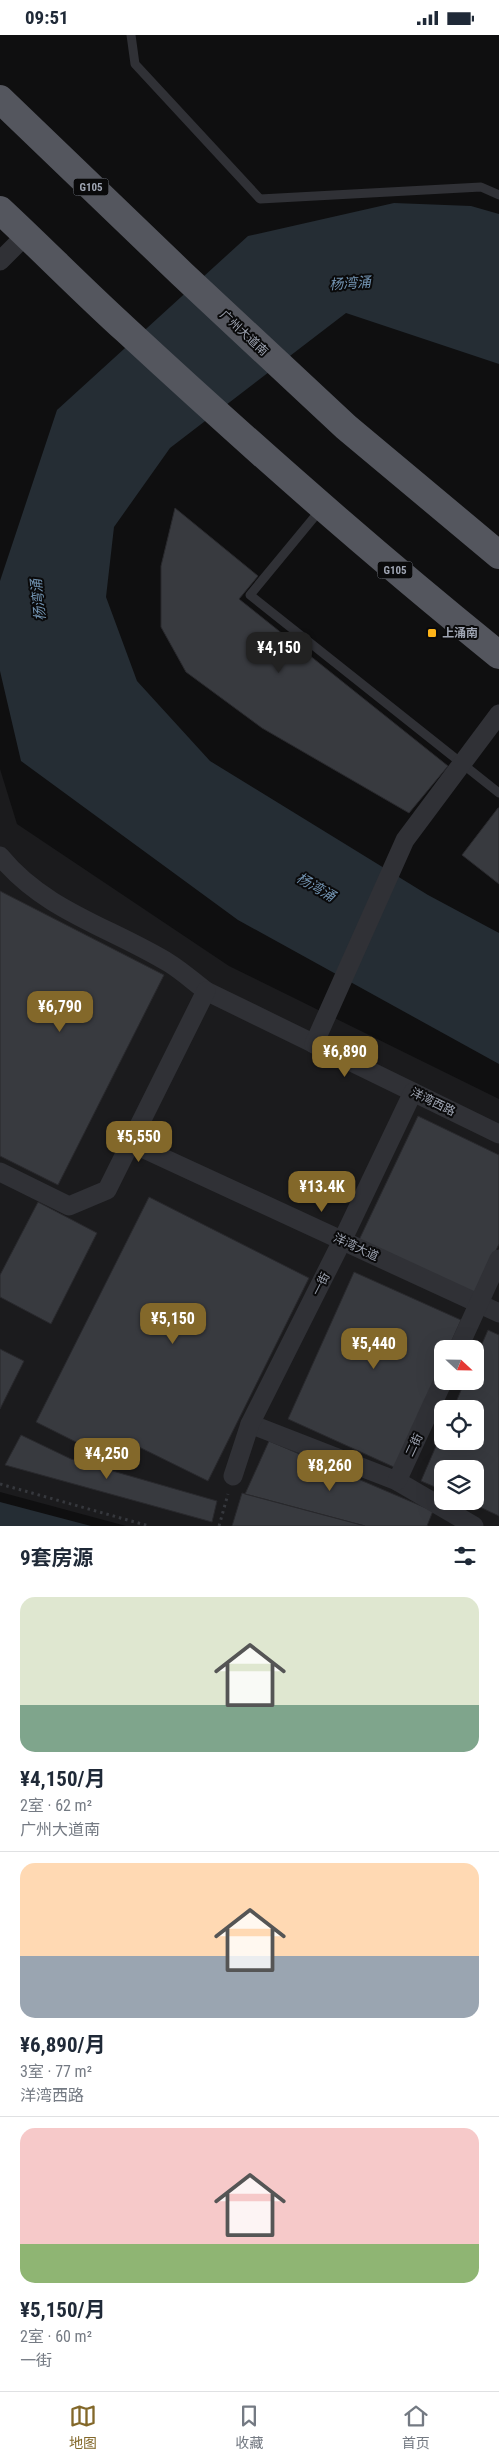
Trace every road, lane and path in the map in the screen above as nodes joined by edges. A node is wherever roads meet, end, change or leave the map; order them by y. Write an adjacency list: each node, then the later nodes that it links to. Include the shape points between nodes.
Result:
1 (131, 35): 3 (lane, via 135,64 260,199 481,187)
2 (0, 99): 8 (highway, 广州大道南 / G105, via 346,427)
3 (499, 195)
4 (0, 210): 5 (highway, G105)
5 (26, 235): 6 (street); 7 (highway, G105)
6 (0, 261)
7 (322, 507): 9 (highway, G105); 11 (lane, via 250,595)
8 (499, 555)
9 (499, 655)
10 (499, 715): 11 (street)
11 (462, 765): 12 (lane); 15 (street, via 405,840)
12 (499, 793)
13 (0, 856): 14 (street, 洋湾西路, via 14,873 58,907 169,963)
14 (206, 991): 15 (street, 洋湾西路); 18 (street)
15 (314, 1044): 16 (street, 洋湾西路)
16 (414, 1093): 17 (street, 洋湾西路); 20 (street, 一街)
17 (499, 1134)
18 (131, 1143): 19 (street, via 108,1191 69,1206); 20 (street, 洋湾大道)
19 (0, 1172)
20 (342, 1241): 22 (street, 洋湾大道); 26 (street, 一街)
21 (499, 1259): 22 (street)
22 (478, 1303): 23 (street, 洋湾大道); 24 (street)
23 (499, 1313)
24 (462, 1340)
25 (439, 1390): 28 (street, 二街)
26 (250, 1424): 27 (street, 一街); 28 (street)
27 (233, 1476): 31 (path)
28 (397, 1481): 32 (street)
29 (0, 1484): 30 (path)
30 (149, 1526)
31 (219, 1526)
32 (474, 1526)

